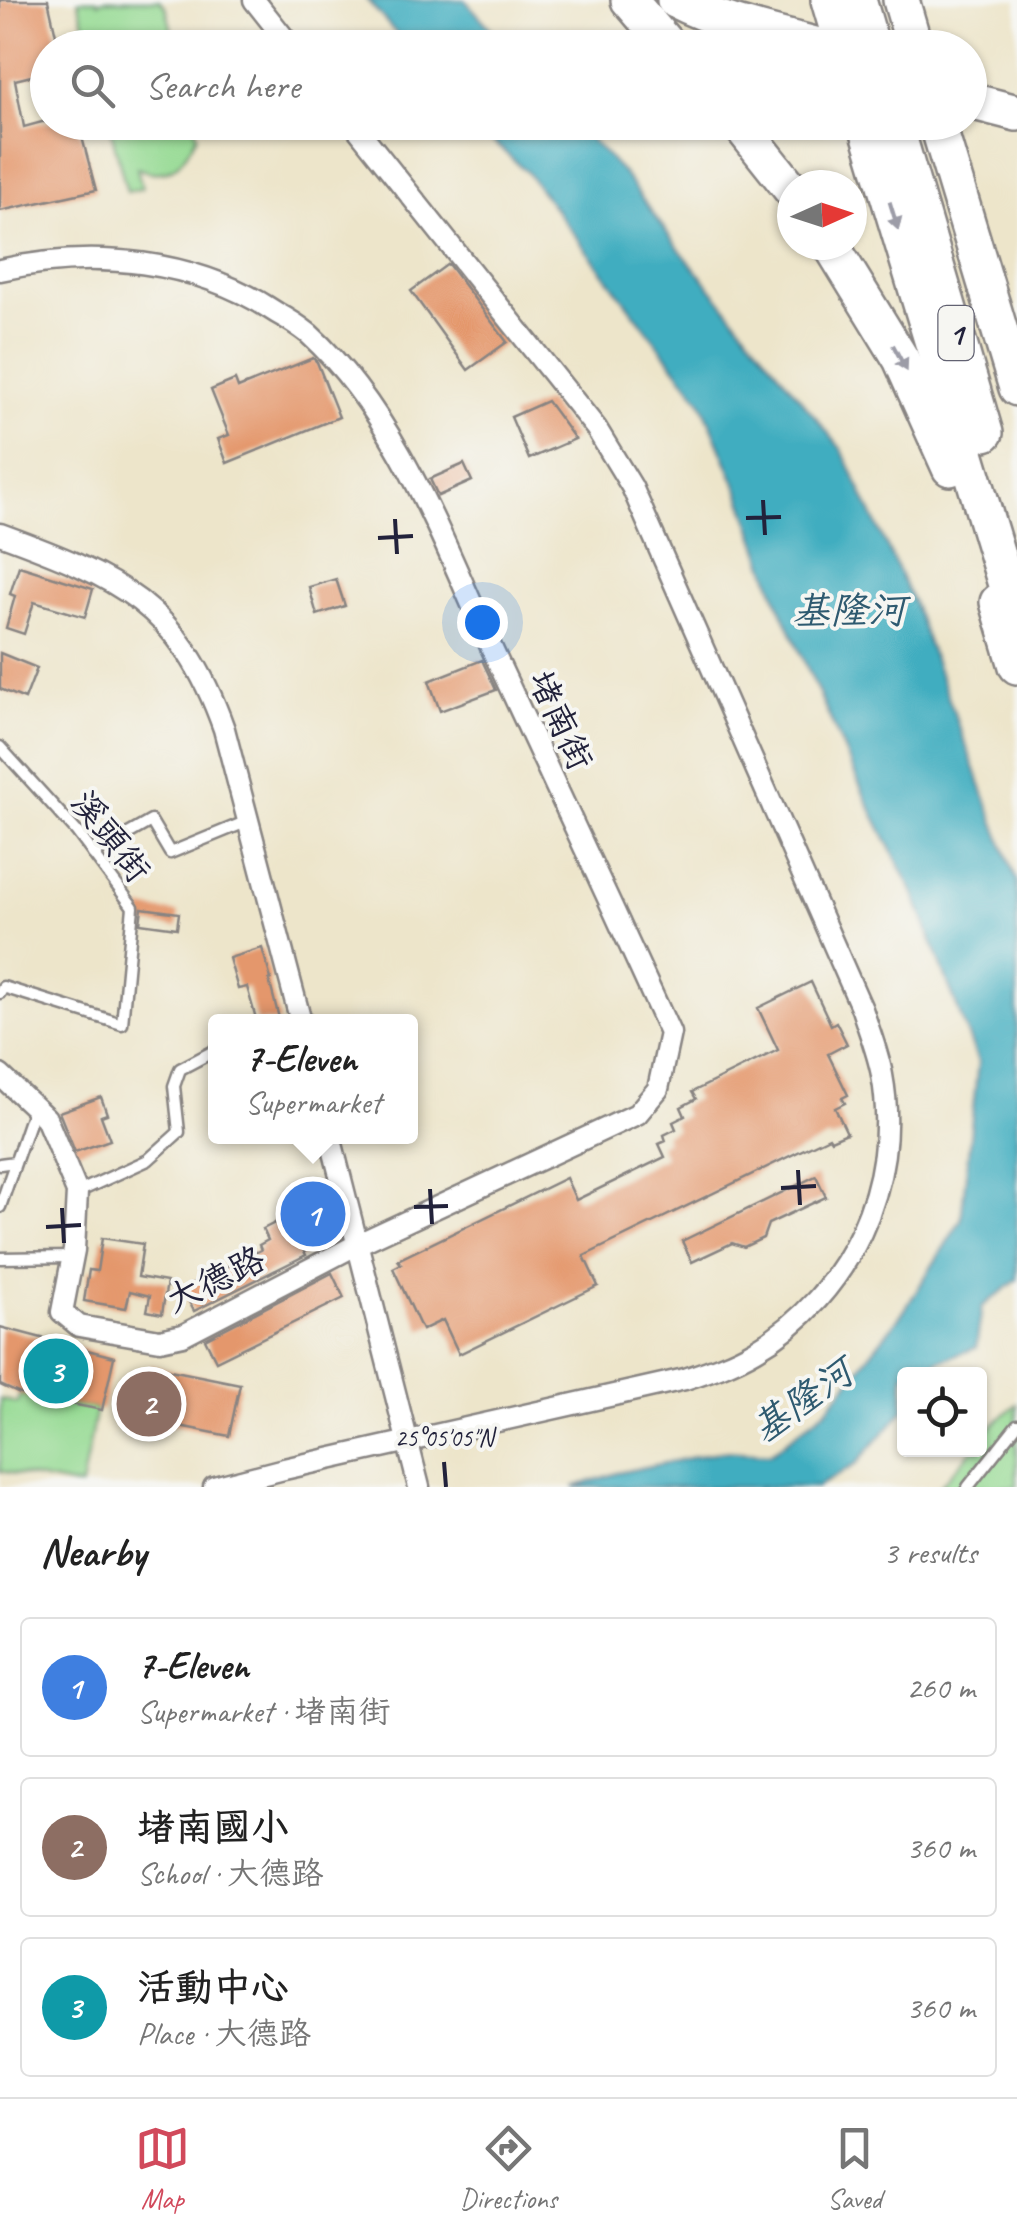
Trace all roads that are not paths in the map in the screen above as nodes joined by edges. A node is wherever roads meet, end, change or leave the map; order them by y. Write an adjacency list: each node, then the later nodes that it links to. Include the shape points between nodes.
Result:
1 (254, 0): 8 (street)
2 (628, 0): 9 (highway)
3 (646, 0): 10 (highway)
4 (675, 0): 11 (highway)
5 (829, 0): 12 (highway)
6 (858, 0): 13 (highway)
7 (901, 0): 14 (highway)
8 (278, 30)
9 (654, 30)
10 (703, 30)
11 (759, 30)
12 (838, 30)
13 (867, 30)
14 (910, 30)
15 (987, 94): 16 (highway)
16 (1017, 95)
17 (987, 100): 18 (highway)
18 (1017, 113)
19 (366, 140): 51 (street, via 596,428 632,488 862,1009 886,1108 880,1175 859,1239 824,1293 780,1332 724,1366 684,1379)
20 (752, 140): 25 (highway)
21 (871, 140): 32 (highway, one-way to 32)
22 (899, 140): 31 (highway, 1)
23 (942, 140): 24 (highway, 1)
24 (950, 165): 28 (highway, via 980,216); 29 (highway, 1)
25 (777, 171)
26 (840, 260): 33 (highway, one-way to 33, via 901,358 938,438 980,542)
27 (0, 270): 47 (street, 堵南街, via 39,261 108,260 223,282 306,332 346,372 384,425 428,510 670,1033 658,1089 637,1114)
28 (1017, 325)
29 (1017, 388)
30 (0, 534): 35 (street, via 90,570 170,627 211,692)
31 (1017, 543)
32 (1017, 621)
33 (1017, 666)
34 (1, 751): 36 (lane, 溪頭街)
35 (249, 821): 36 (lane, via 170,852 151,821); 38 (street)
36 (94, 854): 37 (lane, 溪頭街, via 133,907 122,1024 3,988)
37 (0, 993)
38 (299, 1014)
39 (208, 1054): 45 (lane, via 180,1069 174,1086 180,1132 148,1160)
40 (0, 1075): 41 (street, 大德路)
41 (34, 1107): 43 (lane); 45 (street, 大德路, via 46,1118)
42 (332, 1144): 47 (street)
43 (15, 1162): 44 (lane); 46 (lane)
44 (0, 1164)
45 (77, 1192): 48 (street, 大德路)
46 (0, 1207)
47 (358, 1244): 48 (street, 大德路, via 184,1334 160,1340 79,1326 62,1312); 51 (street)
48 (72, 1257): 49 (lane)
49 (0, 1258)
50 (1017, 1425): 54 (lane)
51 (408, 1447): 52 (street); 53 (street)
52 (214, 1487)
53 (419, 1487)
54 (968, 1487)

